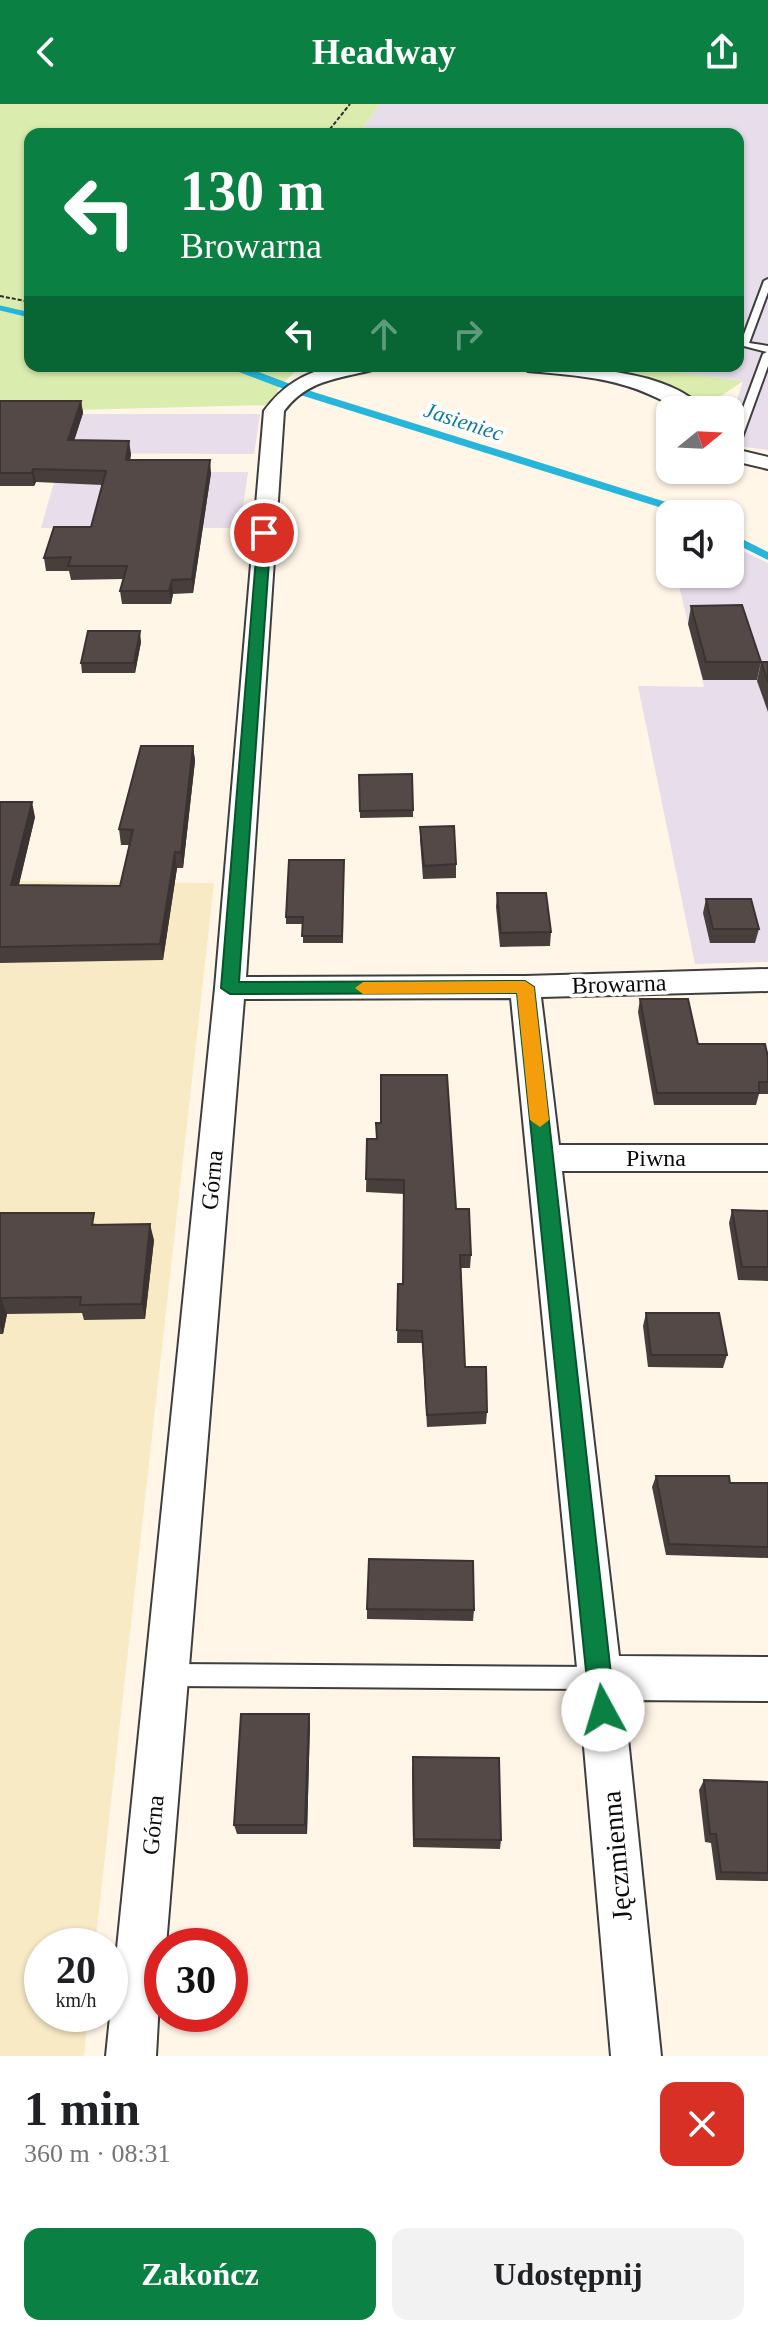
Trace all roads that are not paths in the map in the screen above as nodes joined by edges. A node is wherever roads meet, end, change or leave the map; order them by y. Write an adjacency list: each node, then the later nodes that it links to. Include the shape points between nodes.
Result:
1 (768, 281): 2 (lane)
2 (744, 332)
3 (744, 345): 4 (lane)
4 (768, 351): 8 (lane)
5 (333, 372): 13 (street, Górna, via 292,389 274,411)
6 (602, 372): 7 (street)
7 (673, 396)
8 (744, 418)
9 (744, 457): 10 (street)
10 (768, 463)
11 (768, 980): 12 (street, Browarna)
12 (525, 987): 13 (street, Browarna); 14 (street, Jęczmienna)
13 (230, 988): 16 (street, Górna)
14 (544, 1158): 15 (street, Piwna); 17 (street, Jęczmienna)
15 (768, 1158)
16 (167, 1675): 17 (lane); 19 (street, Górna)
17 (600, 1678): 18 (street); 20 (street, Jęczmienna)
18 (768, 1679)
19 (131, 2056)
20 (636, 2056)

